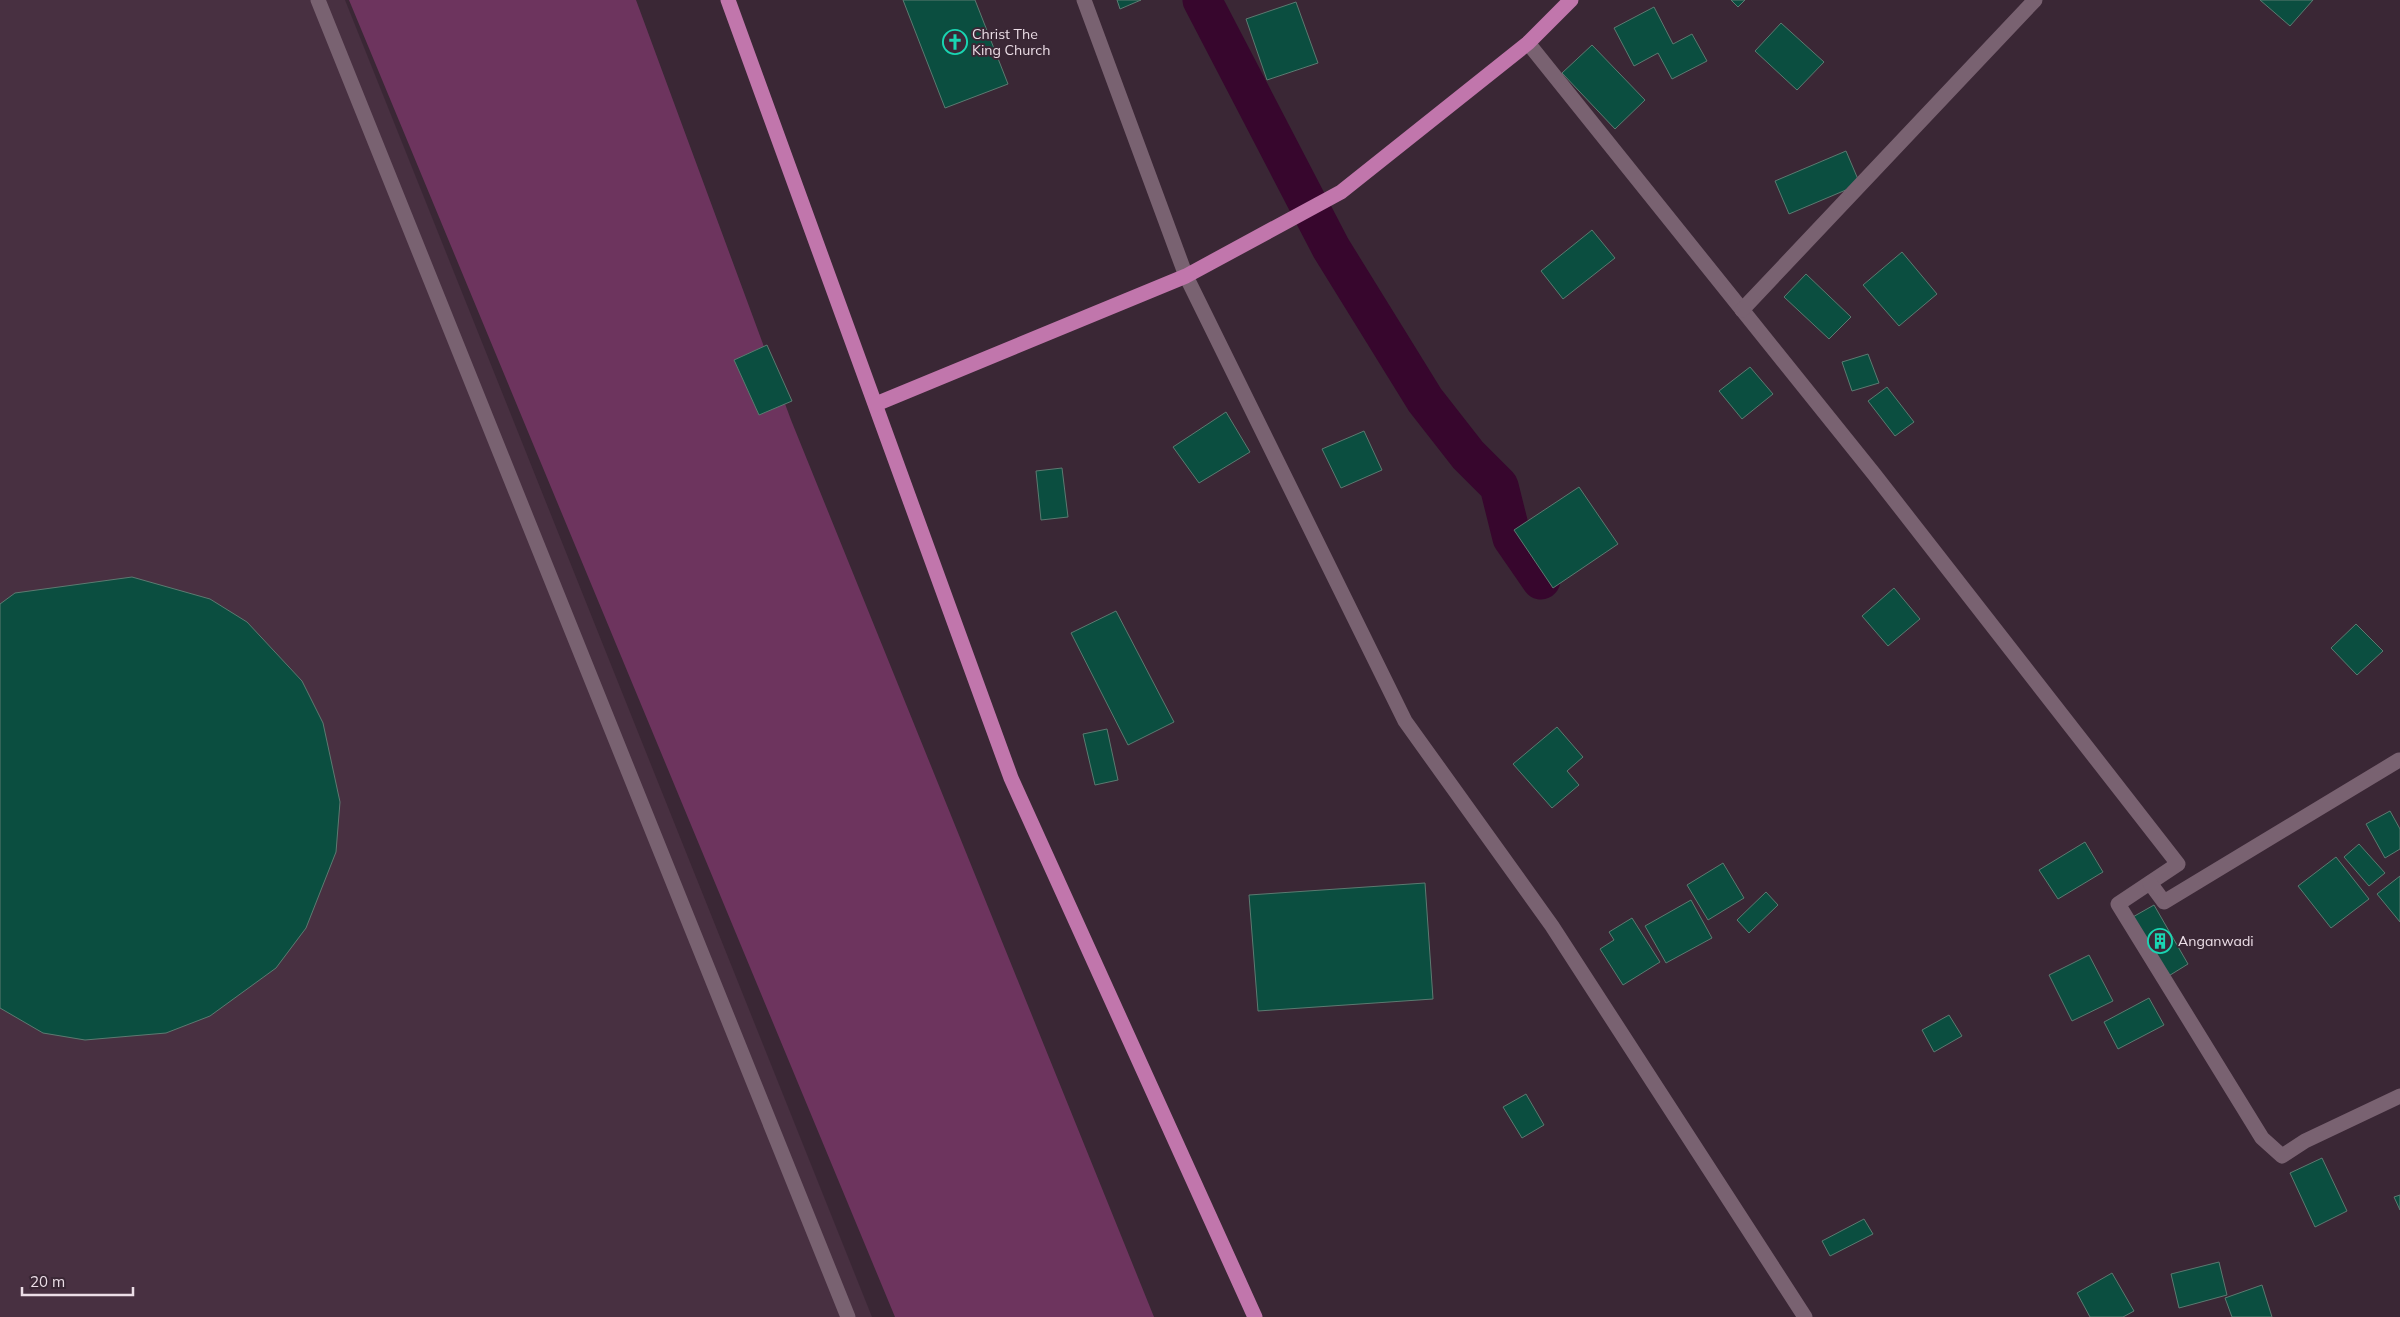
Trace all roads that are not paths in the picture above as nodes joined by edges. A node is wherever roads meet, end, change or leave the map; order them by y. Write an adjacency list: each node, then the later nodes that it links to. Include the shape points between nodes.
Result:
1 (318, 0): 13 (street)
2 (728, 0): 9 (main road)
3 (1084, 0): 7 (street)
4 (1571, 0): 6 (main road)
5 (2035, 0): 8 (street)
6 (1528, 43): 7 (main road, via 1341,192); 8 (street)
7 (1186, 276): 9 (main road); 15 (street, via 1404,721 1552,926)
8 (1742, 310): 11 (street, via 2178,864)
9 (876, 404): 14 (main road, via 1011,778)
10 (2399, 760): 11 (street, via 2164,902)
11 (2150, 882): 12 (street, via 2118,904 2262,1138 2282,1156 2305,1141)
12 (2400, 1096)
13 (848, 1317)
14 (1255, 1317)
15 (1806, 1317)

